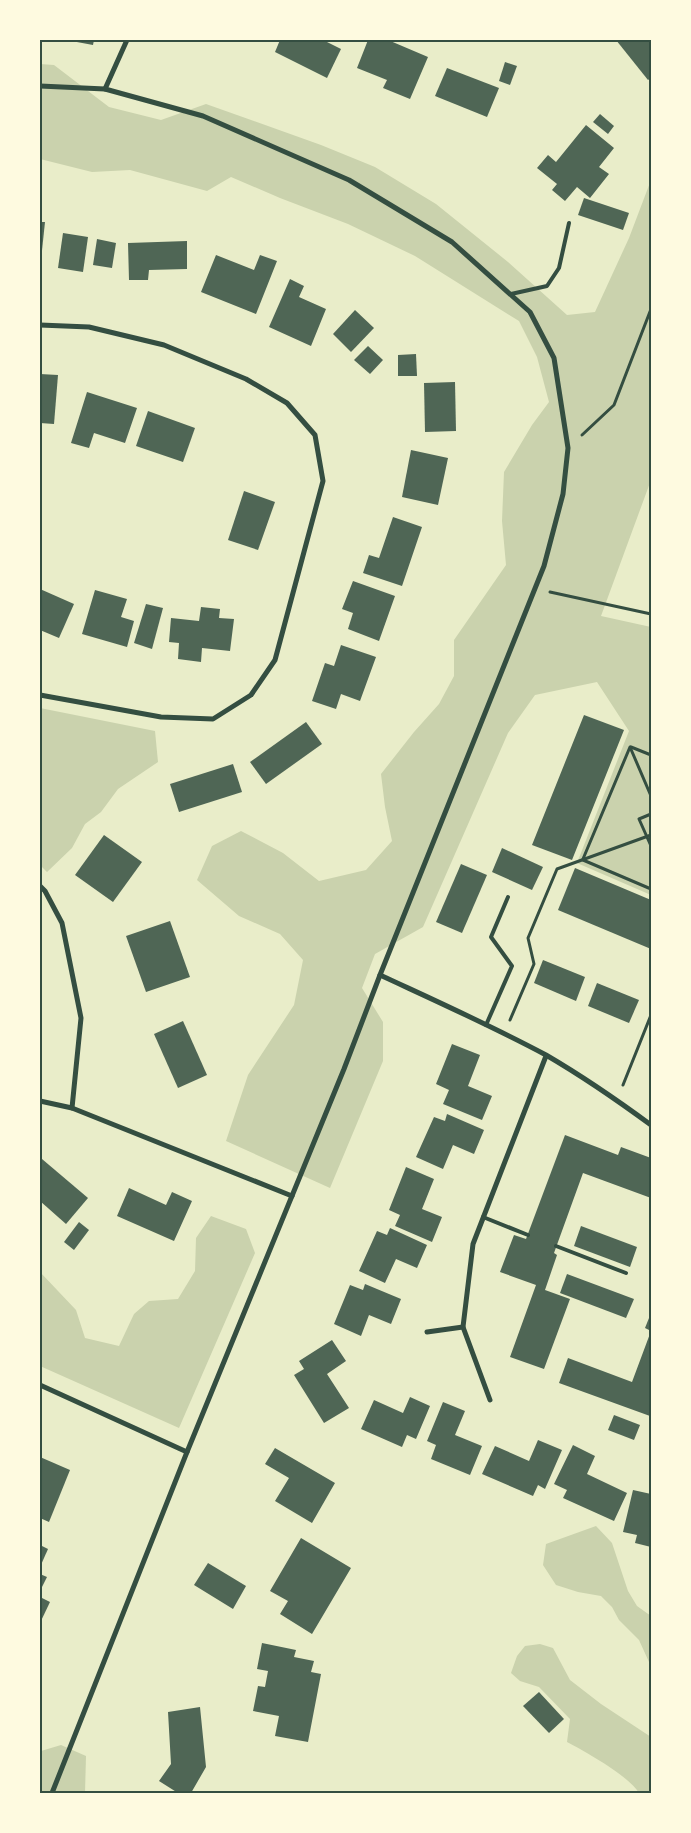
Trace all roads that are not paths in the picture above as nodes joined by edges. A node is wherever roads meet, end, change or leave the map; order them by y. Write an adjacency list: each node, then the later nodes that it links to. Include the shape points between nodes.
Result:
1 (128, 40): 3 (street)
2 (40, 86): 3 (street)
3 (105, 89): 5 (street, via 203,116 349,180 452,242)
4 (569, 224): 5 (lane, via 559,268 547,286)
5 (511, 294): 10 (street, via 530,312 554,358 568,448 563,494 544,566)
6 (40, 325): 7 (street, via 89,327 164,345 246,379 287,403 314,435 324,481 275,660 251,695 212,719 161,717)
7 (40, 695)
8 (40, 886): 14 (street, via 62,923 82,1018)
9 (508, 897): 11 (lane, via 491,936 512,966)
10 (380, 975): 11 (street); 16 (street)
11 (486, 1025): 12 (street)
12 (546, 1056): 15 (street); 17 (street)
13 (40, 1101): 14 (street)
14 (72, 1108): 16 (street)
15 (651, 1125)
16 (292, 1196): 25 (street)
17 (483, 1217): 18 (lane); 21 (street, via 472,1244)
18 (528, 1235)
19 (556, 1246): 20 (lane)
20 (626, 1273)
21 (463, 1327): 22 (street); 24 (street)
22 (427, 1332)
23 (40, 1386): 25 (street)
24 (490, 1400)
25 (186, 1452): 26 (street)
26 (52, 1793)

